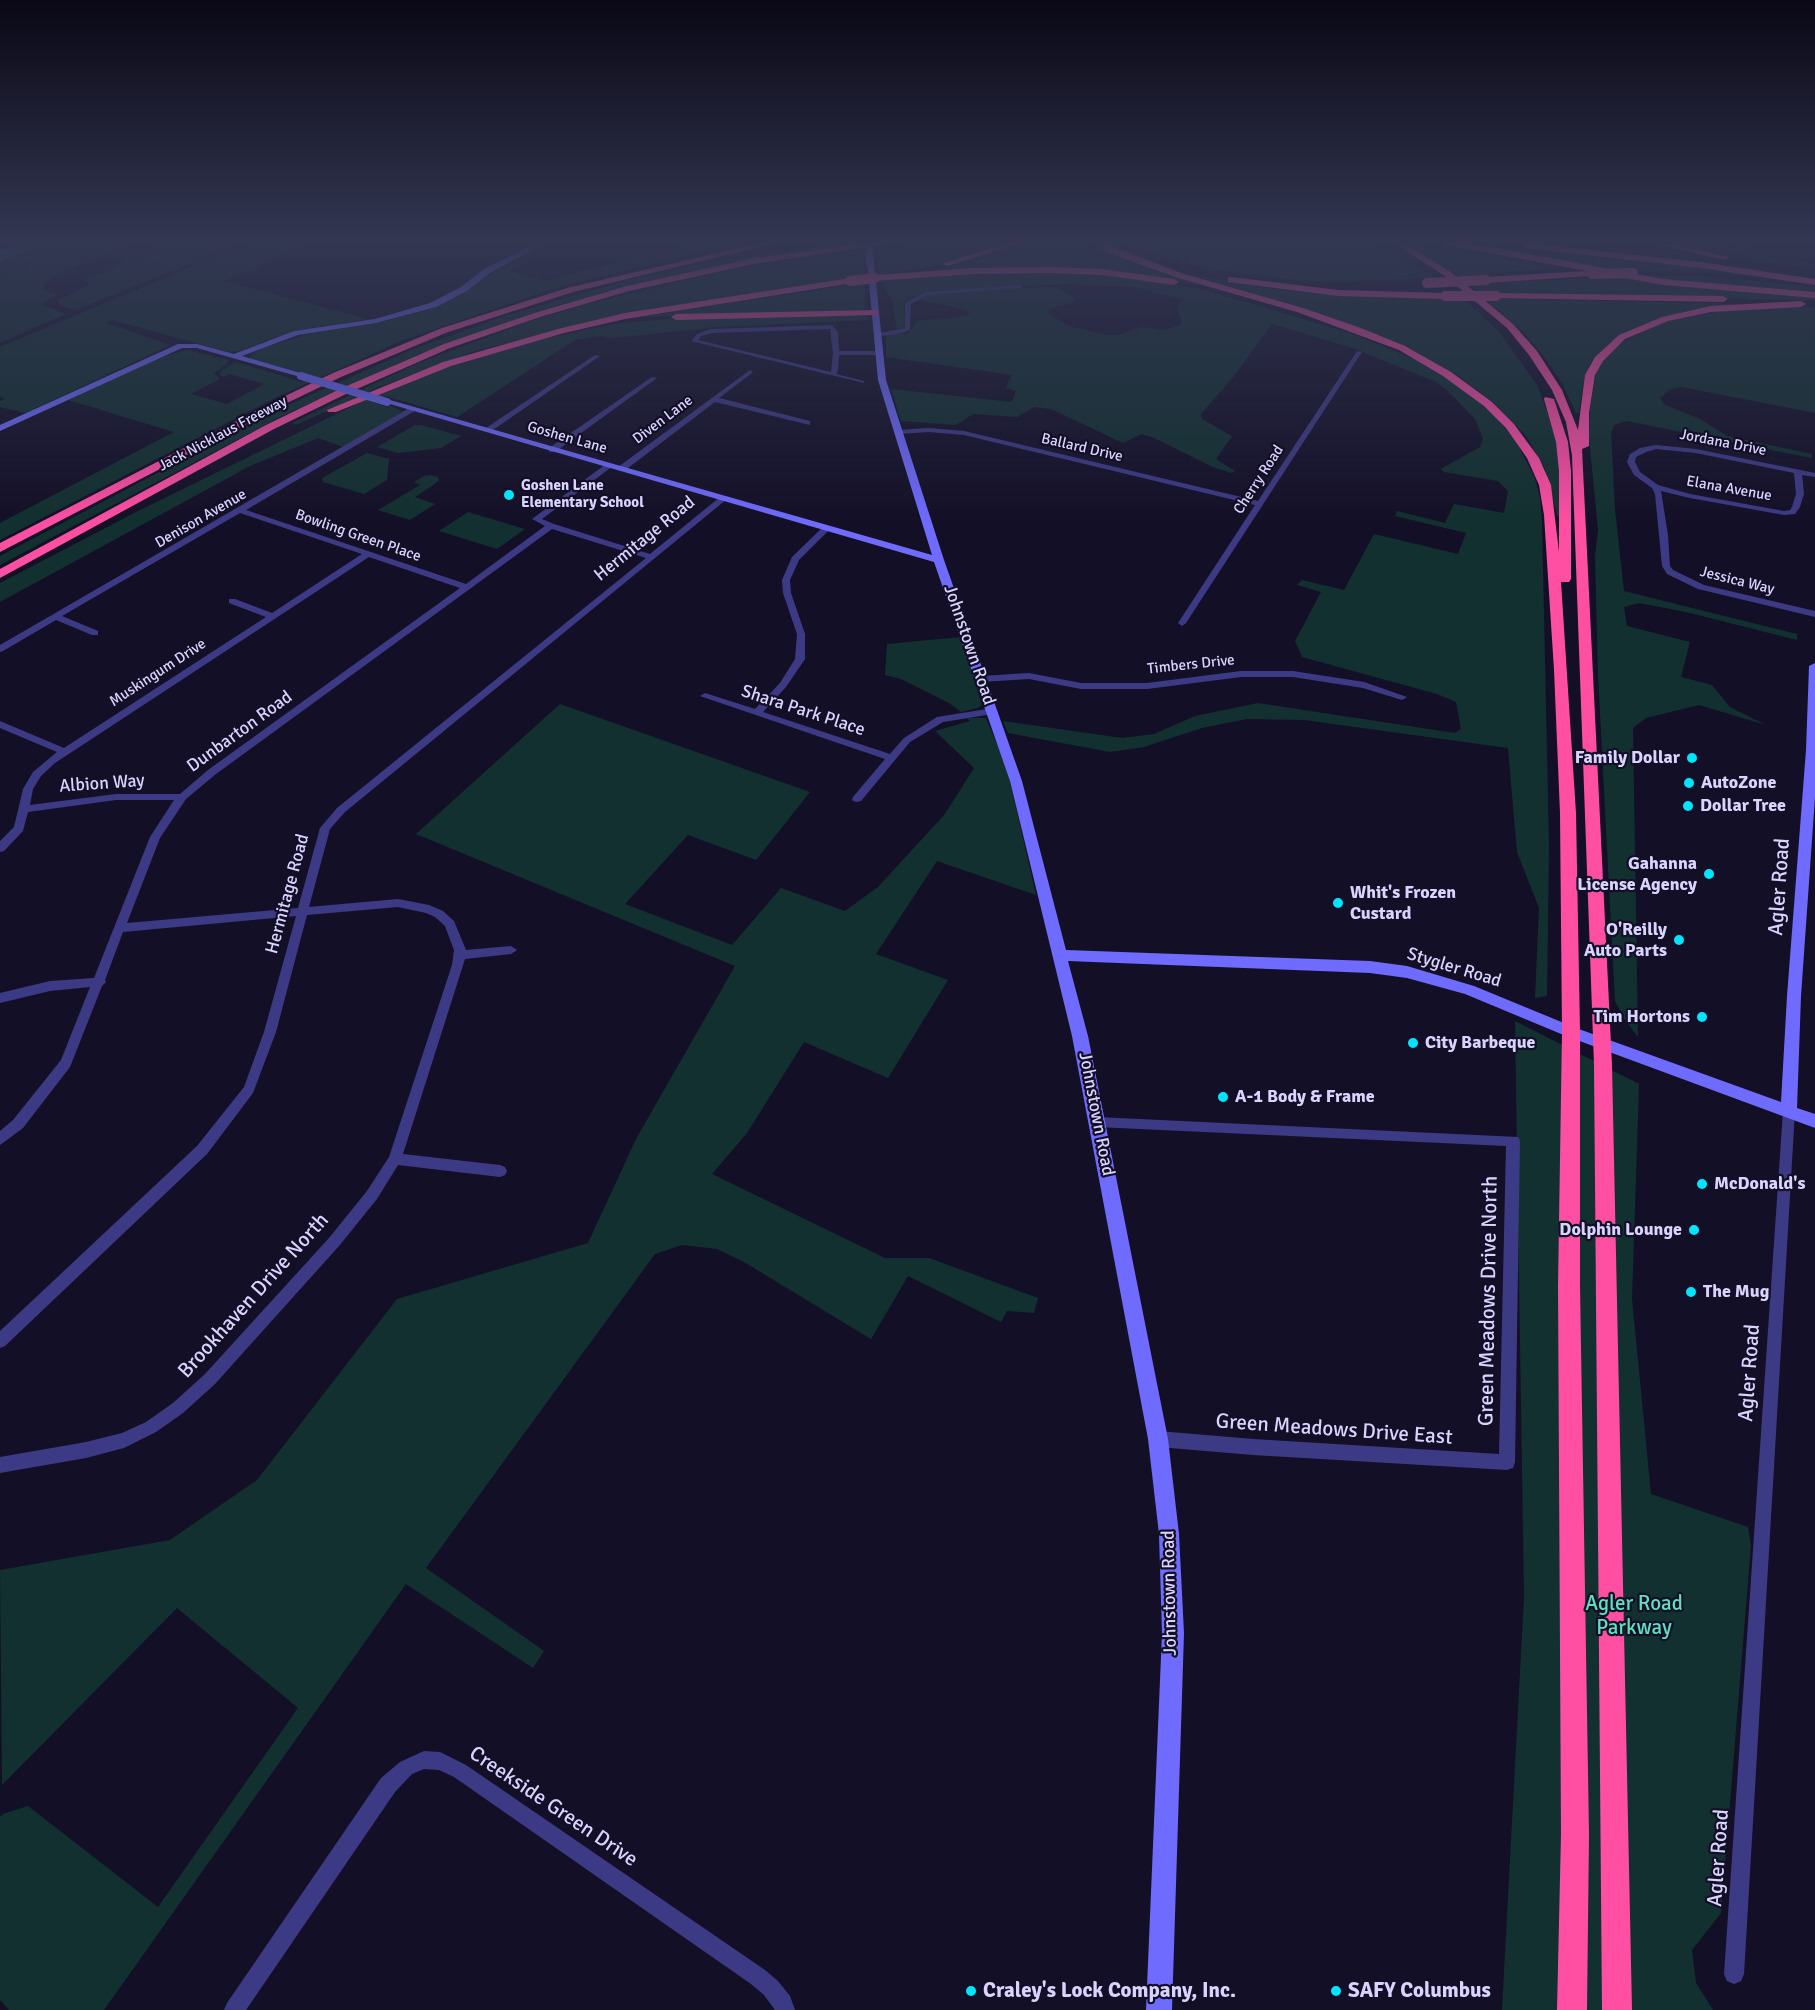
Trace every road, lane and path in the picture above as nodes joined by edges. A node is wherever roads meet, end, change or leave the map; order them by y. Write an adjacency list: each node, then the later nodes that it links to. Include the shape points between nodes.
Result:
1 (286, 337): 16 (main road)
2 (430, 337): 40 (highway, Jack Nicklaus Freeway, via 348,370)
3 (474, 337): 39 (highway, Jack Nicklaus Freeway, via 363,382)
4 (540, 337): 39 (highway, via 447,363 350,401)
5 (698, 337): 18 (street, via 694,341)
6 (835, 337): 13 (street)
7 (877, 337): 14 (main road, Johnstown Road)
8 (1375, 337): 54 (highway, via 1447,374 1488,404 1533,458 1545,485 1549,507)
9 (1506, 337): 54 (highway, via 1521,353 1549,399 1562,442 1566,634)
10 (1519, 337): 31 (highway, via 1557,390 1571,422)
11 (1626, 337): 31 (highway, via 1599,359 1590,375)
12 (1359, 352): 35 (street, Cherry Road)
13 (836, 353): 14 (street); 18 (street, via 836,371)
14 (880, 353): 26 (main road, Johnstown Road, via 882,380)
15 (597, 356): 25 (street)
16 (235, 357): 22 (main road, Goshen Lane, bridge); 24 (main road, Goshen Lane, via 187,345)
17 (750, 372): 21 (street, Diven Lane)
18 (832, 375): 20 (street)
19 (654, 378): 27 (street)
20 (862, 382)
21 (713, 399): 23 (street); 29 (street, Diven Lane)
22 (414, 409): 25 (main road, Goshen Lane); 36 (street, Denison Avenue)
23 (807, 423)
24 (0, 428)
25 (487, 430): 27 (main road, Goshen Lane)
26 (898, 432): 35 (street, Ballard Drive, via 964,433); 43 (main road, Johnstown Road)
27 (552, 450): 28 (main road, Goshen Lane)
28 (609, 466): 29 (main road, Goshen Lane); 37 (street, via 536,519)
29 (621, 469): 34 (main road, Goshen Lane)
30 (1798, 471): 32 (street, Jordana Drive); 33 (street, Elana Avenue, via 1800,494 1796,507 1789,513); 33 (street, Jordana Drive, via 1656,447 1637,453 1631,462 1637,473)
31 (1580, 474): 76 (highway)
32 (1815, 475)
33 (1655, 487): 47 (street, Jessica Way, via 1659,494 1665,566 1670,572 1701,587)
34 (723, 499): 38 (main road, Goshen Lane); 42 (street, Hermitage Road)
35 (1259, 504): 50 (street, Cherry Road)
36 (241, 511): 41 (street, Bowling Green Place); 49 (street, Denison Avenue)
37 (550, 526): 42 (street); 45 (street, Dunbarton Road)
38 (826, 529): 43 (main road, Goshen Lane); 59 (street, via 795,559 786,580 801,634 800,659)
39 (60, 541): 44 (highway, Jack Nicklaus Freeway)
40 (0, 548)
41 (369, 554): 45 (street, Bowling Green Place); 48 (street, Muskingum Drive)
42 (652, 557): 68 (street, Hermitage Road, via 340,810 324,828)
43 (939, 560): 55 (main road, Johnstown Road)
44 (0, 574)
45 (467, 587): 63 (street, Dunbarton Road)
46 (232, 600): 48 (street)
47 (1815, 614)
48 (273, 616): 61 (street, Muskingum Drive)
49 (56, 617): 51 (street); 52 (street, Denison Avenue)
50 (1182, 623)
51 (95, 633)
52 (0, 650)
53 (1815, 666): 65 (main road, Agler Road)
54 (1561, 670): 75 (highway, via 1568,813)
55 (981, 679): 57 (street, Timbers Drive, via 1029,676 1082,686 1147,686 1241,674 1293,674 1364,685); 58 (main road, Johnstown Road)
56 (705, 696): 59 (street, Shara Park Place)
57 (1402, 697)
58 (993, 711): 62 (street, via 940,719 907,740); 72 (main road, Johnstown Road, via 1016,781)
59 (757, 713): 62 (street, Shara Park Place)
60 (0, 724): 61 (street)
61 (65, 752): 66 (street, Muskingum Drive, via 37,774 28,789)
62 (891, 758): 64 (street)
63 (182, 797): 66 (street, Albion Way, via 116,796); 69 (street, Dunbarton Road, via 155,837)
64 (857, 799)
65 (1812, 804): 77 (main road, Agler Road, via 1794,996)
66 (25, 808): 67 (street, Muskingum Drive, via 19,828)
67 (0, 848)
68 (302, 911): 69 (street); 71 (street, via 398,903 429,909 450,924); 83 (street, Hermitage Road, via 270,1032 249,1089 202,1150)
69 (121, 928): 73 (street, Dunbarton Road)
70 (511, 950): 71 (street)
71 (459, 955): 81 (street, Brookhaven Drive North)
72 (1060, 955): 75 (main road, Stygler Road, via 1370,967 1407,972 1469,990); 79 (main road, Johnstown Road)
73 (100, 982): 74 (street, via 50,986); 80 (street, Dunbarton Road, via 66,1064 18,1124)
74 (0, 998)
75 (1571, 1032): 76 (main road, Stygler Road); 91 (highway, via 1569,1286 1575,1834)
76 (1602, 1043): 77 (main road, Stygler Road); 92 (highway)
77 (1789, 1111): 78 (main road, Stygler Road); 87 (street, Agler Road)
78 (1815, 1120)
79 (1097, 1122): 84 (main road, Johnstown Road); 85 (street, Green Meadows Drive North, via 1513,1141)
80 (0, 1139)
81 (395, 1159): 82 (street); 86 (street, Brookhaven Drive North, via 334,1242 210,1379 178,1408 124,1440)
82 (500, 1171)
83 (0, 1341)
84 (1158, 1439): 85 (street, Green Meadows Drive East); 90 (main road, Johnstown Road, via 1170,1534 1173,1622)
85 (1507, 1462)
86 (0, 1465)
87 (1734, 1974)
88 (234, 2010): 89 (street, Creekside Green Drive, via 388,1785 406,1768 424,1760 440,1761 460,1771 729,1957 771,1988)
89 (785, 2010)
90 (1159, 2010)
91 (1572, 2010)
92 (1617, 2010)

